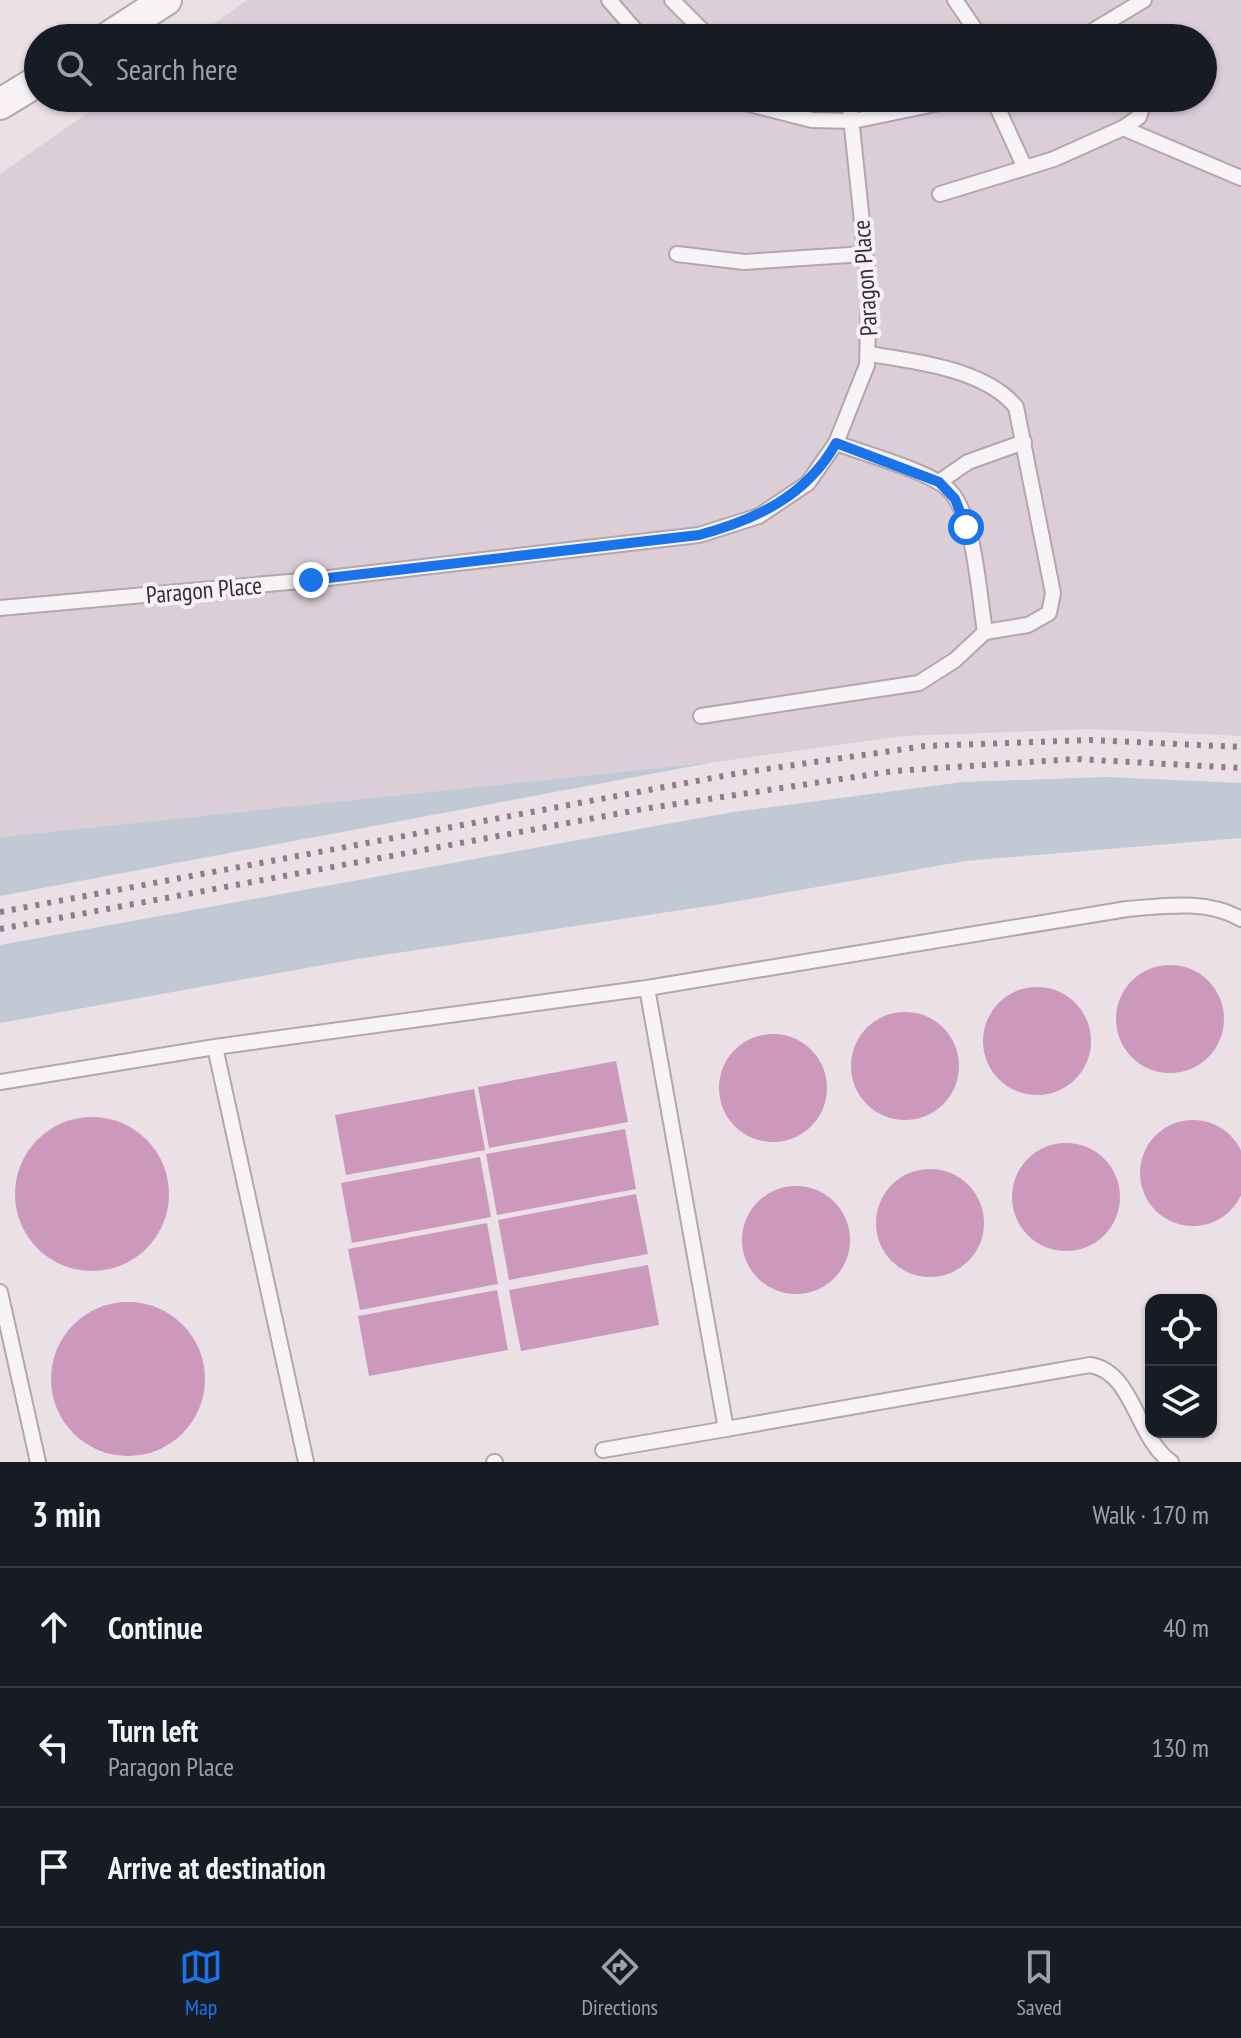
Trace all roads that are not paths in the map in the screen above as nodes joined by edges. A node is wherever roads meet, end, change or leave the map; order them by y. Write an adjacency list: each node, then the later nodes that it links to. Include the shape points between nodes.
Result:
1 (166, 0): 6 (street)
2 (609, 0): 7 (lane)
3 (672, 0): 8 (lane)
4 (955, 0): 9 (lane)
5 (1144, 0): 10 (lane)
6 (129, 24)
7 (630, 24)
8 (696, 24)
9 (971, 24)
10 (1104, 24)
11 (24, 89): 12 (street)
12 (0, 104)
13 (781, 112): 18 (lane, via 812,120)
14 (852, 112): 18 (lane, Paragon Place)
15 (887, 112): 18 (lane)
16 (999, 112): 20 (lane)
17 (1141, 112): 19 (lane)
18 (853, 121): 24 (lane, Paragon Place)
19 (1123, 128): 20 (lane); 21 (lane)
20 (1025, 168): 22 (lane)
21 (1241, 178)
22 (940, 194)
23 (677, 254): 24 (lane, via 744,262)
24 (864, 254): 25 (lane, Paragon Place)
25 (869, 354): 26 (lane, via 932,367 995,390 1016,407); 27 (lane, Paragon Place)
26 (1024, 442): 28 (lane, via 968,462); 30 (lane, via 1051,605 1044,618 1028,625)
27 (836, 443): 28 (lane); 29 (lane, Paragon Place, via 800,489 759,516 699,535 311,580)
28 (939, 482): 30 (lane, via 955,499 966,527)
29 (0, 608)
30 (985, 632): 31 (lane, via 919,683)
31 (701, 716)
32 (1241, 919): 33 (lane, via 1180,905 1127,909)
33 (647, 988): 34 (lane); 37 (lane)
34 (215, 1047): 35 (lane); 40 (lane)
35 (0, 1082)
36 (0, 1292): 39 (lane)
37 (726, 1429): 38 (lane); 41 (lane, via 1090,1365 1115,1375 1146,1434)
38 (603, 1450)
39 (38, 1462)
40 (306, 1462)
41 (1171, 1462)

